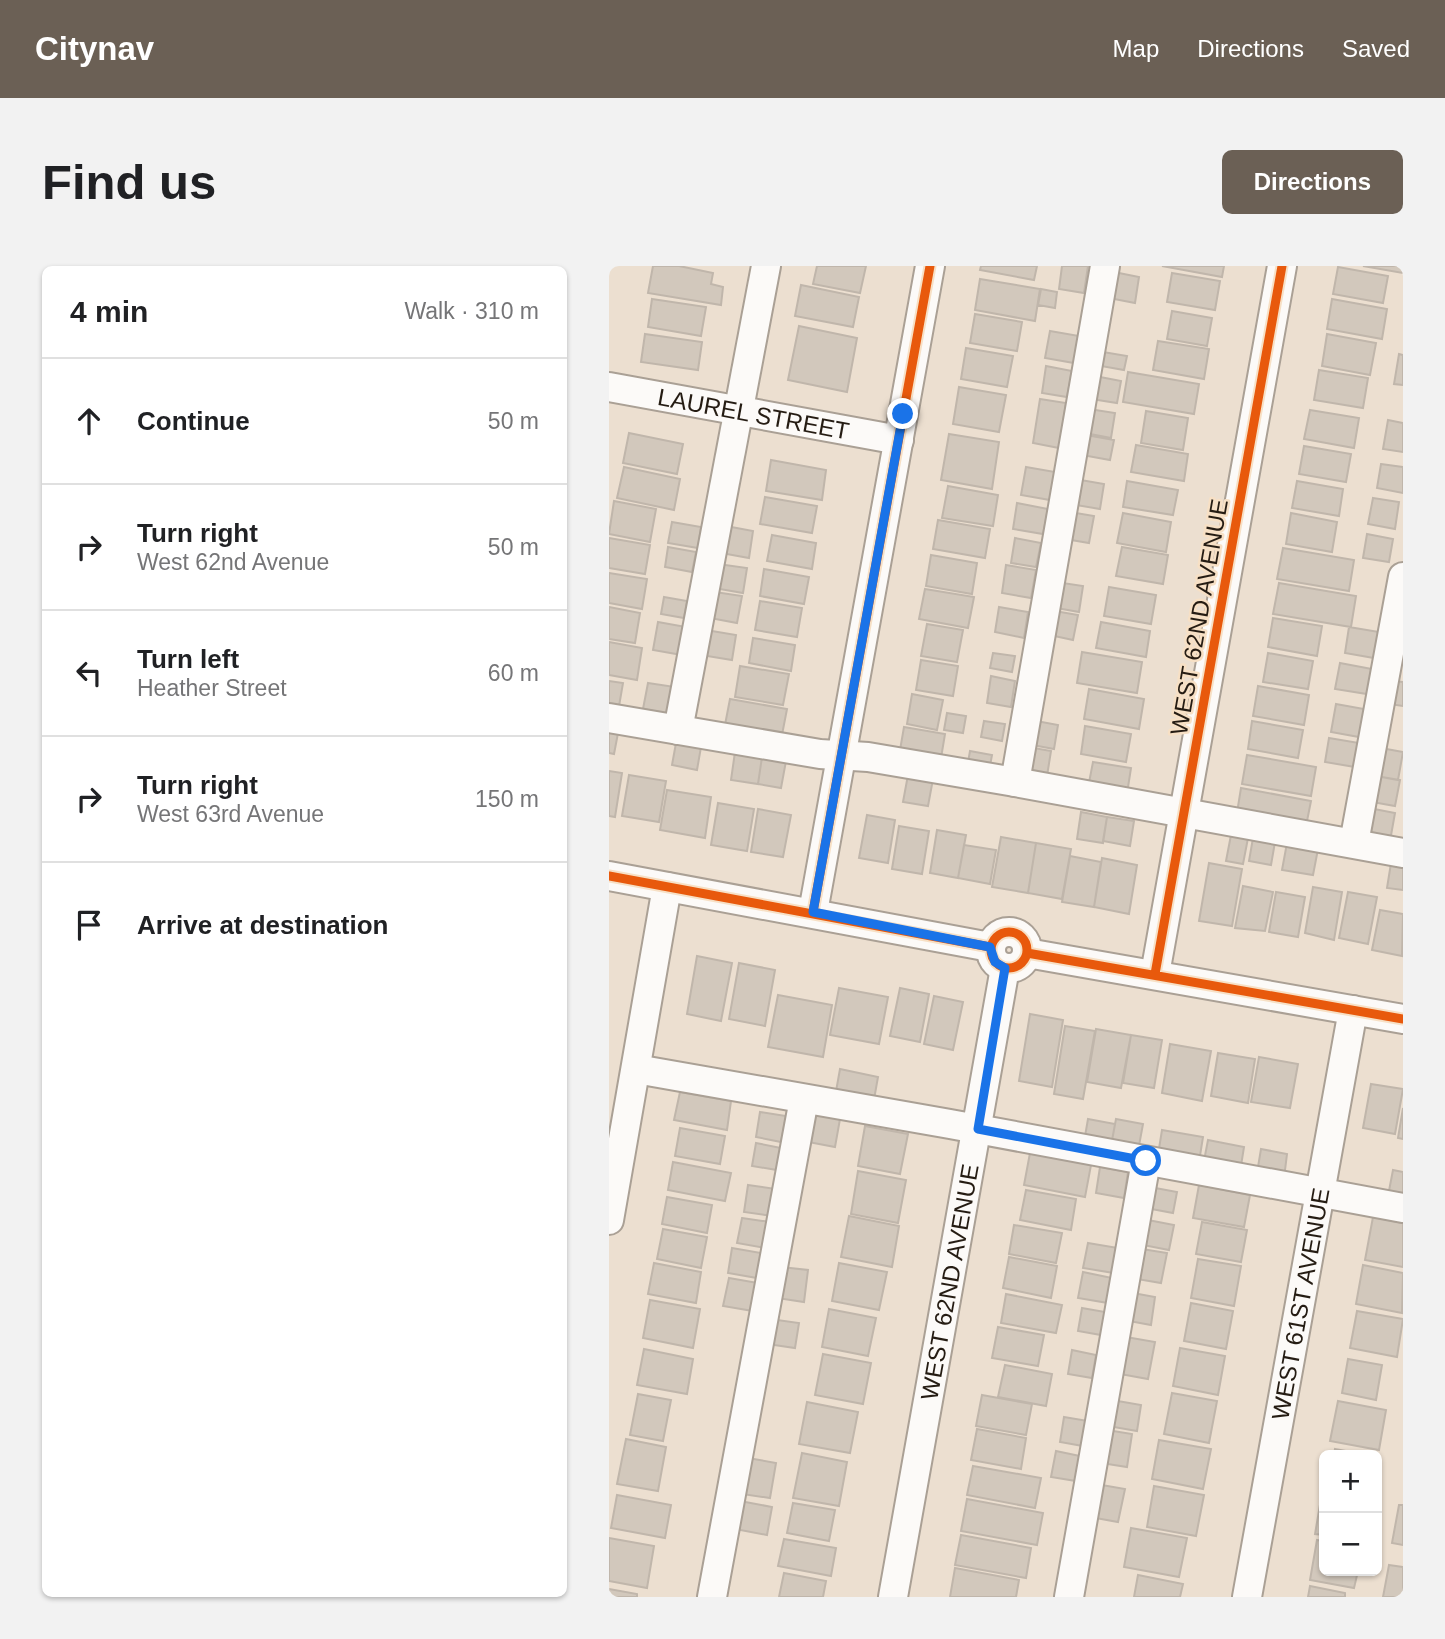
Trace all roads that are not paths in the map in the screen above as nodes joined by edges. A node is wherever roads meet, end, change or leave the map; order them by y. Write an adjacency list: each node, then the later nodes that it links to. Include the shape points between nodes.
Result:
1 (766, 266): 6 (street)
2 (930, 266): 7 (street)
3 (1105, 266): 12 (street)
4 (1282, 266): 13 (street, WEST 62ND AVENUE)
5 (609, 387): 6 (street, LAUREL STREET)
6 (740, 411): 7 (street, LAUREL STREET); 10 (street)
7 (899, 440): 11 (street)
8 (1403, 577): 14 (street)
9 (609, 718): 10 (street)
10 (678, 730): 11 (street)
11 (841, 755): 12 (street); 18 (street)
12 (1015, 782): 13 (street)
13 (1183, 813): 14 (street); 20 (street, WEST 62ND AVENUE)
14 (1354, 844): 15 (street)
15 (1403, 853)
16 (609, 876): 17 (street)
17 (667, 887): 18 (street); 23 (street)
18 (813, 912): 19 (street)
19 (1008, 956): 20 (street); 25 (street, WEST 62ND AVENUE)
20 (1155, 974): 21 (street)
21 (1353, 1010): 22 (street); 27 (street, WEST 61ST AVENUE)
22 (1403, 1019)
23 (636, 1069): 24 (street); 29 (street)
24 (804, 1099): 25 (street); 30 (street)
25 (978, 1129): 26 (street); 31 (street, WEST 62ND AVENUE)
26 (1146, 1161): 27 (street); 32 (street)
27 (1320, 1192): 28 (street); 33 (street, WEST 61ST AVENUE)
28 (1403, 1208)
29 (609, 1220)
30 (712, 1597)
31 (893, 1597)
32 (1069, 1597)
33 (1247, 1597)

